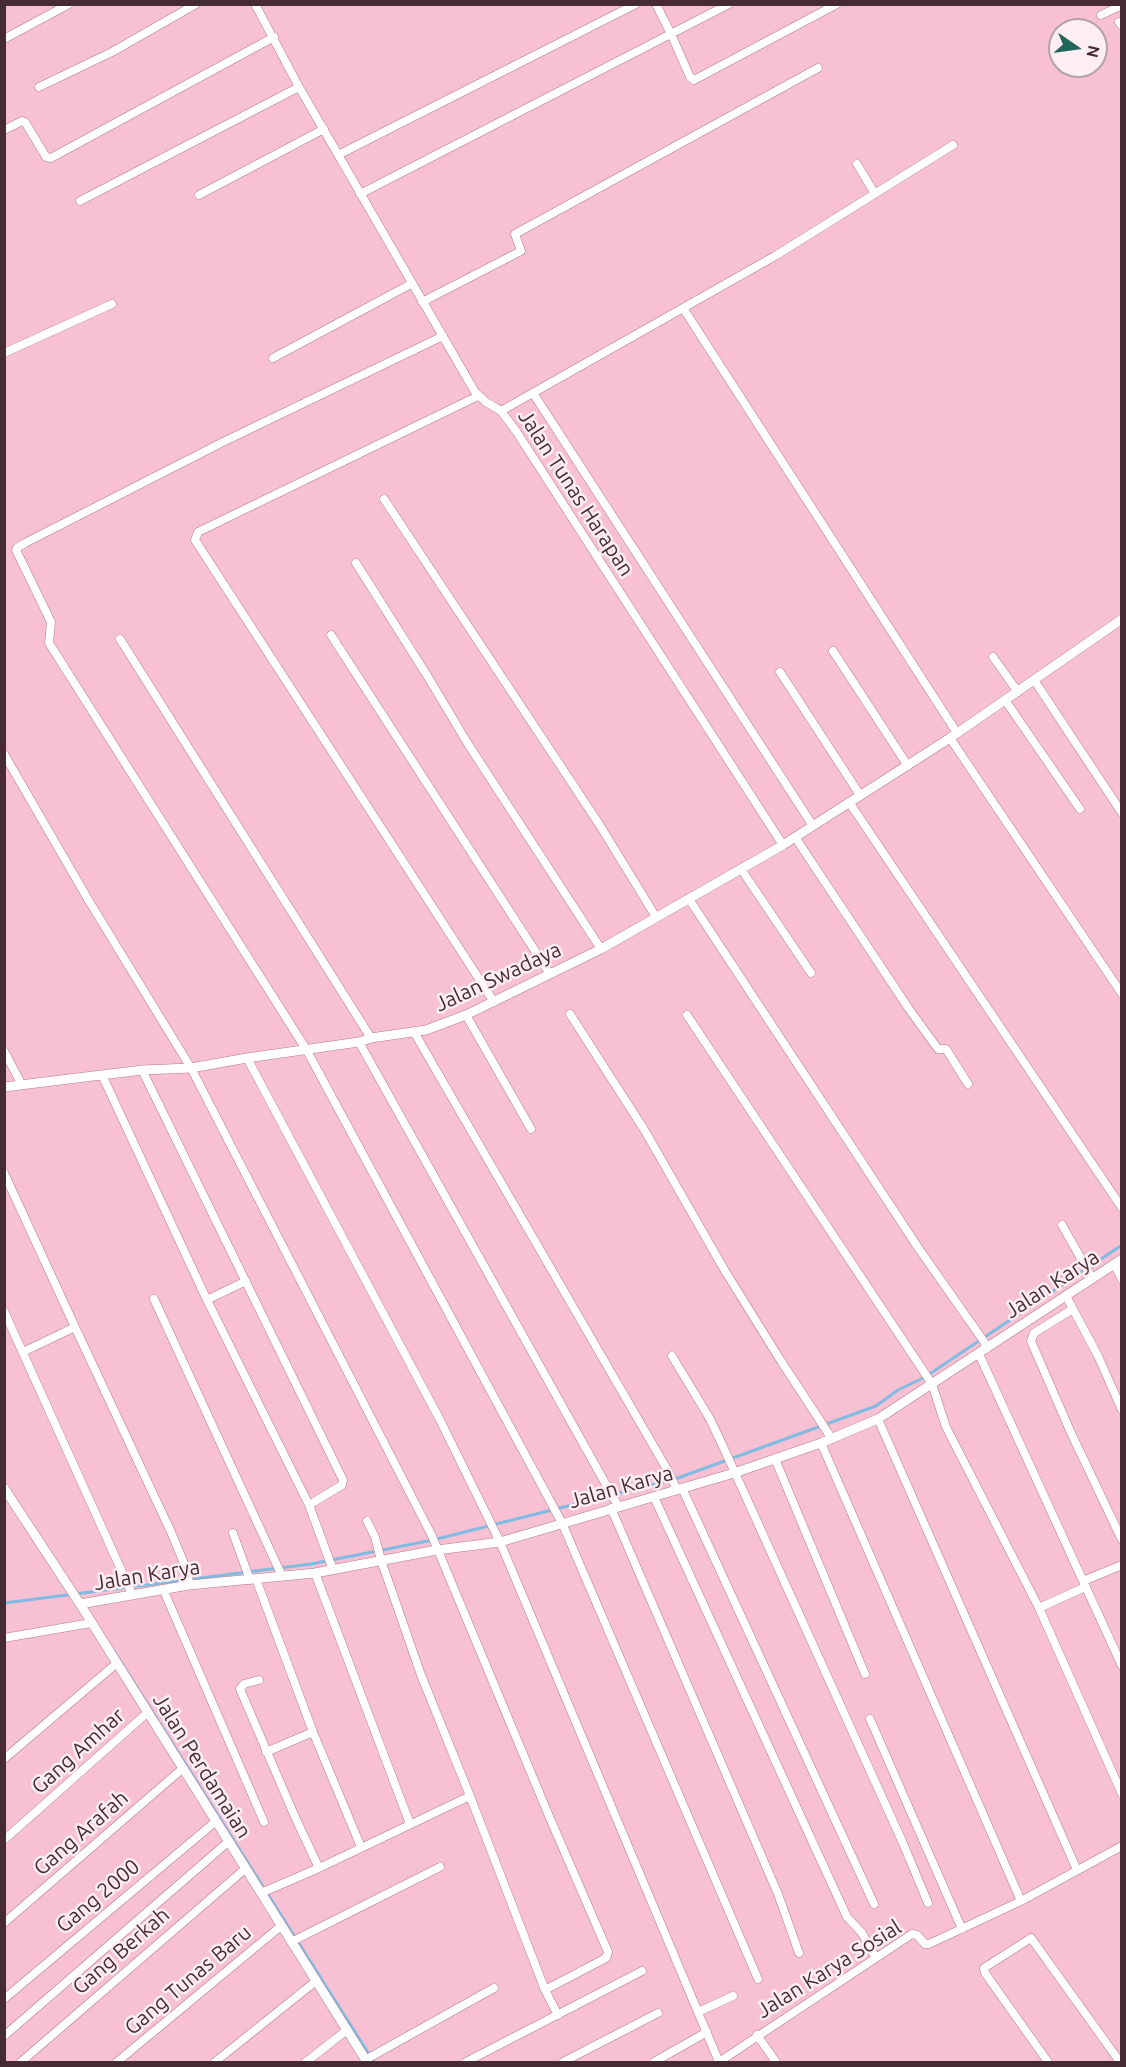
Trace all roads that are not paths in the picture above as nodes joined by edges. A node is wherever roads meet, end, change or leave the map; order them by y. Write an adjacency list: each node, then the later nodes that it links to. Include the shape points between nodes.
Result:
1 (69, 4): 12 (street)
2 (196, 4): 14 (street, via 112,52)
3 (255, 4): 11 (street, Jalan Tunas Harapan)
4 (636, 4): 19 (street)
5 (656, 4): 10 (street)
6 (729, 4): 10 (street)
7 (837, 4): 10 (street, via 694,80)
8 (1122, 5): 9 (street)
9 (1101, 15)
10 (671, 34): 21 (street)
11 (274, 37): 15 (street, Jalan Tunas Harapan); 17 (street, via 51,158 46,158 25,122)
12 (4, 39)
13 (818, 68): 26 (street, via 515,234 521,251)
14 (39, 87)
15 (299, 87): 16 (street, Jalan Tunas Harapan); 24 (street)
16 (324, 129): 19 (street, Jalan Tunas Harapan); 23 (street)
17 (4, 130)
18 (952, 145): 22 (street)
19 (338, 155): 21 (street, Jalan Tunas Harapan)
20 (857, 164): 22 (street)
21 (360, 194): 25 (street, Jalan Tunas Harapan)
22 (876, 194): 28 (street)
23 (199, 195)
24 (80, 201)
25 (411, 284): 26 (street, Jalan Tunas Harapan); 31 (street)
26 (422, 302): 29 (street, Jalan Tunas Harapan)
27 (112, 304): 30 (street)
28 (683, 308): 32 (street); 46 (street)
29 (443, 336): 33 (street, Jalan Tunas Harapan); 70 (street, via 16,548 51,622 48,643)
30 (4, 353)
31 (273, 358)
32 (533, 393): 34 (street); 53 (street)
33 (478, 396): 34 (street, Jalan Tunas Harapan); 63 (street, via 198,532 195,540)
34 (501, 411): 55 (street, Jalan Tunas Harapan)
35 (384, 499): 58 (street)
36 (356, 563): 59 (street)
37 (1122, 619): 43 (street, Jalan Swadaya)
38 (331, 635): 61 (street)
39 (120, 639): 68 (street)
40 (832, 651): 48 (street)
41 (993, 657): 44 (street)
42 (780, 672): 49 (street)
43 (1034, 680): 44 (street, Jalan Swadaya); 52 (street)
44 (1017, 692): 45 (street, Jalan Swadaya)
45 (1005, 700): 46 (street, Jalan Swadaya); 51 (street)
46 (954, 736): 48 (street, Jalan Swadaya); 62 (street)
47 (4, 754): 73 (street)
48 (908, 766): 49 (street, Jalan Swadaya)
49 (860, 795): 50 (street, Jalan Swadaya)
50 (849, 802): 53 (street, Jalan Swadaya); 81 (street)
51 (1080, 810)
52 (1122, 813)
53 (813, 826): 54 (street, Jalan Swadaya)
54 (795, 837): 55 (street, Jalan Swadaya); 76 (street, via 909,1009 938,1049 946,1049)
55 (783, 845): 56 (street, Jalan Swadaya)
56 (741, 869): 57 (street, Jalan Swadaya); 60 (street)
57 (689, 899): 58 (street, Jalan Swadaya); 93 (street, via 978,1334)
58 (656, 917): 59 (street, Jalan Swadaya)
59 (601, 949): 61 (street, Jalan Swadaya)
60 (811, 973)
61 (550, 974): 63 (street, Jalan Swadaya)
62 (1122, 994)
63 (494, 1002): 66 (street, Jalan Swadaya)
64 (570, 1014): 99 (street, via 645,1131 724,1271)
65 (687, 1015): 96 (street)
66 (465, 1016): 67 (street, Jalan Swadaya); 79 (street)
67 (414, 1032): 68 (street, Jalan Swadaya); 103 (street)
68 (371, 1038): 69 (street, Jalan Swadaya)
69 (359, 1042): 70 (street, Jalan Swadaya); 107 (street)
70 (306, 1049): 72 (street, Jalan Swadaya); 108 (street)
71 (4, 1051): 77 (street)
72 (247, 1058): 73 (street, Jalan Swadaya); 111 (street)
73 (191, 1068): 74 (street, Jalan Swadaya); 113 (street)
74 (142, 1070): 75 (street, Jalan Swadaya); 86 (street)
75 (102, 1075): 77 (street, Jalan Swadaya); 89 (street)
76 (968, 1084)
77 (22, 1085): 78 (street, Jalan Swadaya)
78 (4, 1087)
79 (531, 1129)
80 (4, 1173): 92 (street)
81 (1122, 1208)
82 (1062, 1226): 84 (street)
83 (1118, 1262): 84 (street, Jalan Karya); 85 (street)
84 (1091, 1277): 87 (street, Jalan Karya)
85 (1122, 1279)
86 (246, 1281): 89 (street); 106 (street, via 343,1480 342,1485)
87 (1066, 1296): 90 (street); 93 (street, Jalan Karya)
88 (154, 1299): 117 (street)
89 (207, 1300): 106 (street)
90 (1073, 1309): 97 (street); 112 (street, via 1034,1333 1031,1341)
91 (4, 1311): 94 (street)
92 (75, 1327): 94 (street); 119 (street, via 171,1532)
93 (983, 1349): 96 (street, Jalan Karya); 121 (street)
94 (23, 1352): 122 (street)
95 (672, 1356): 102 (street, via 710,1419)
96 (928, 1378): 98 (street, Jalan Karya); 125 (street, via 946,1427)
97 (1122, 1410)
98 (878, 1419): 99 (street, Jalan Karya); 150 (street)
99 (830, 1437): 100 (street, Jalan Karya)
100 (821, 1443): 101 (street, Jalan Karya); 152 (street)
101 (775, 1459): 102 (street, Jalan Karya); 130 (street)
102 (734, 1473): 103 (street, Jalan Karya); 154 (street)
103 (678, 1487): 105 (street, Jalan Karya); 153 (street)
104 (4, 1488): 124 (street, Jalan Perdamaian)
105 (654, 1497): 107 (street, Jalan Karya); 160 (street, via 847,1917 862,1933)
106 (309, 1504): 116 (street)
107 (614, 1505): 108 (street, Jalan Karya); 159 (street, via 778,1894)
108 (560, 1519): 111 (street, Jalan Karya); 162 (street)
109 (367, 1521): 114 (street)
110 (232, 1533): 120 (street)
111 (498, 1538): 113 (street, Jalan Karya); 168 (street)
112 (1122, 1540)
113 (436, 1547): 114 (street, Jalan Karya); 165 (street, via 608,1952 606,1958)
114 (380, 1554): 116 (street, Jalan Karya); 139 (street, via 421,1675)
115 (1122, 1565): 121 (street)
116 (333, 1568): 118 (street, Jalan Karya)
117 (281, 1571): 118 (street, Jalan Karya); 120 (street, Jalan Karya)
118 (315, 1574): 142 (street)
119 (189, 1580): 120 (street, Jalan Karya); 123 (street, Jalan Karya)
120 (253, 1580): 134 (street)
121 (1084, 1584): 125 (street); 129 (street)
122 (130, 1588): 123 (street, Jalan Karya); 124 (street, Jalan Karya)
123 (163, 1589): 141 (street)
124 (82, 1603): 126 (street, Jalan Perdamaian)
125 (1039, 1608): 138 (street)
126 (91, 1623): 127 (street); 128 (street, Jalan Perdamaian)
127 (4, 1638)
128 (117, 1663): 132 (street, Jalan Perdamaian); 136 (street)
129 (1122, 1666)
130 (865, 1674)
131 (259, 1680): 135 (street, via 240,1689)
132 (147, 1713): 137 (street, Jalan Perdamaian); 143 (street, Gang Amhar)
133 (870, 1719): 157 (street)
134 (313, 1732): 135 (street); 146 (street)
135 (266, 1752): 148 (street)
136 (4, 1759)
137 (182, 1769): 140 (street, Jalan Perdamaian); 155 (street, Gang Arafah)
138 (1122, 1794)
139 (470, 1796): 142 (street); 165 (street)
140 (215, 1822): 144 (street, Jalan Perdamaian); 167 (street, Gang 2000)
141 (264, 1822)
142 (410, 1824): 146 (street)
143 (4, 1840)
144 (228, 1842): 149 (street, Jalan Perdamaian); 173 (street)
145 (1122, 1846): 150 (street, Jalan Karya Sosial)
146 (361, 1847): 148 (street)
147 (440, 1867): 158 (street)
148 (319, 1868): 151 (street)
149 (245, 1869): 151 (street, Jalan Perdamaian); 176 (street, Gang Berkah)
150 (1077, 1870): 152 (street, Jalan Karya Sosial)
151 (261, 1893): 156 (street, Jalan Perdamaian)
152 (1021, 1901): 157 (street, Jalan Karya Sosial)
153 (874, 1904)
154 (928, 1904)
155 (4, 1923)
156 (281, 1926): 158 (street, Jalan Perdamaian); 177 (street, Gang Tunas Baru)
157 (962, 1929): 160 (street, Jalan Karya Sosial, via 926,1944 912,1934)
158 (291, 1942): 163 (street, Jalan Perdamaian)
159 (799, 1953)
160 (876, 1958): 174 (street, Jalan Karya Sosial)
161 (642, 1971): 170 (street)
162 (758, 1979)
163 (316, 1981): 171 (street, Jalan Perdamaian); 178 (street)
164 (494, 1988): 175 (street)
165 (545, 1990): 170 (street)
166 (733, 1996): 168 (street)
167 (4, 1999)
168 (698, 2012): 172 (street)
169 (658, 2013): 181 (street)
170 (558, 2015): 180 (street)
171 (347, 2030): 175 (street, Jalan Perdamaian); 179 (street)
172 (707, 2032): 182 (street); 183 (street)
173 (4, 2036)
174 (757, 2036): 183 (street, Jalan Karya Sosial); 184 (street)
175 (366, 2061)
176 (21, 2062)
177 (117, 2062)
178 (215, 2062)
179 (306, 2062)
180 (466, 2062)
181 (563, 2062)
182 (654, 2062)
183 (719, 2062)
184 (776, 2062)
185 (1048, 2062): 186 (street, via 984,1968 1031,1938)
186 (1120, 2062)

